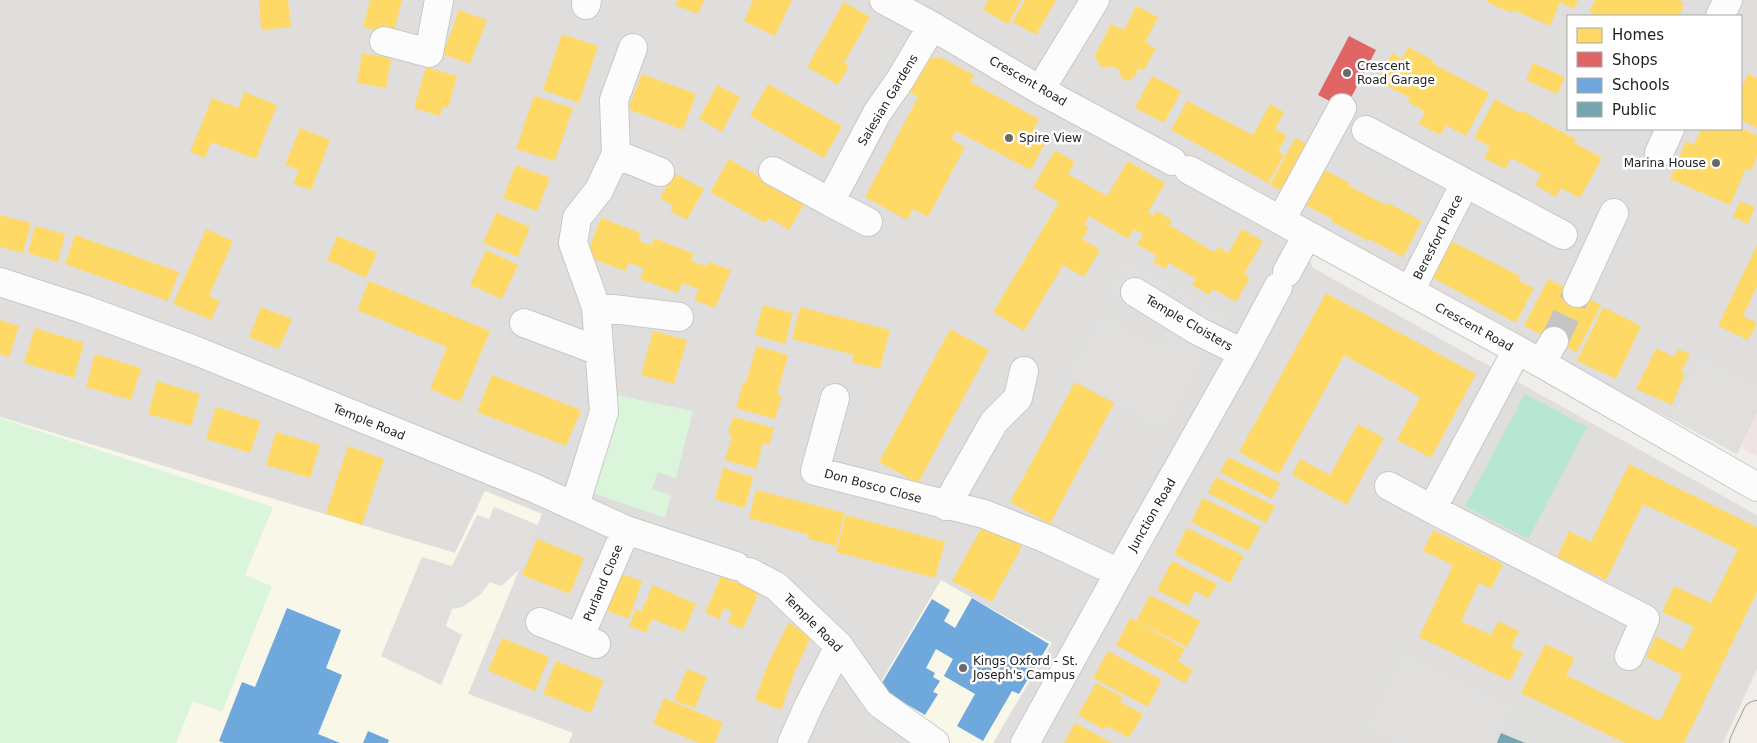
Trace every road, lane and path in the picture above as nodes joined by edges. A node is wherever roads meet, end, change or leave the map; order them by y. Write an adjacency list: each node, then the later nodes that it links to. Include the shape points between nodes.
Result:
1 (439, 0): 7 (street, via 429,53)
2 (884, 0): 6 (street, Crescent Road)
3 (1095, 0): 9 (street)
4 (1728, 0): 5 (street)
5 (1720, 15)
6 (932, 26): 9 (street, Crescent Road); 16 (street, Salesian Gardens, via 877,114)
7 (384, 41)
8 (634, 48): 12 (street, via 614,100)
9 (1040, 90): 18 (street, Crescent Road)
10 (1342, 108): 18 (street)
11 (1366, 130): 15 (street, Beresford Place)
12 (616, 154): 14 (street); 26 (street, via 600,190 577,218 573,243)
13 (773, 171): 16 (street)
14 (660, 172)
15 (1465, 183): 21 (street, Beresford Place); 24 (street, Beresford Place)
16 (830, 202): 19 (street)
17 (1614, 213): 25 (street)
18 (1281, 220): 20 (street, Crescent Road)
19 (868, 222)
20 (1307, 234): 24 (street, Crescent Road); 31 (street, Junction Road)
21 (1563, 235)
22 (0, 282): 36 (street, Temple Road, via 84,308 194,350)
23 (1135, 292): 31 (street, Temple Cloisters, via 1198,331)
24 (1410, 292): 29 (street, Crescent Road)
25 (1577, 293)
26 (596, 307): 27 (street); 30 (street)
27 (679, 317)
28 (524, 323): 30 (street)
29 (1517, 350): 35 (street, Crescent Road, via 1548,352); 38 (street)
30 (599, 351): 36 (street, via 604,412)
31 (1243, 353): 40 (street, Junction Road)
32 (1024, 371): 37 (street, via 1018,398 994,422)
33 (835, 398): 37 (street, Don Bosco Close, via 816,471)
34 (1388, 486): 38 (street)
35 (1757, 487)
36 (575, 505): 39 (street, Temple Road)
37 (946, 506): 40 (street, Don Bosco Close, via 984,514 1047,539)
38 (1432, 509): 43 (street, via 1645,619)
39 (626, 530): 41 (street, Purland Close, via 588,640); 42 (street, Temple Road, via 742,569 776,586)
40 (1118, 573): 47 (street, Junction Road)
41 (540, 622)
42 (839, 646): 45 (street); 46 (street, Temple Road, via 879,703)
43 (1629, 656)
44 (1757, 716): 48 (main road)
45 (792, 743)
46 (935, 743)
47 (1025, 743)
48 (1744, 743)

